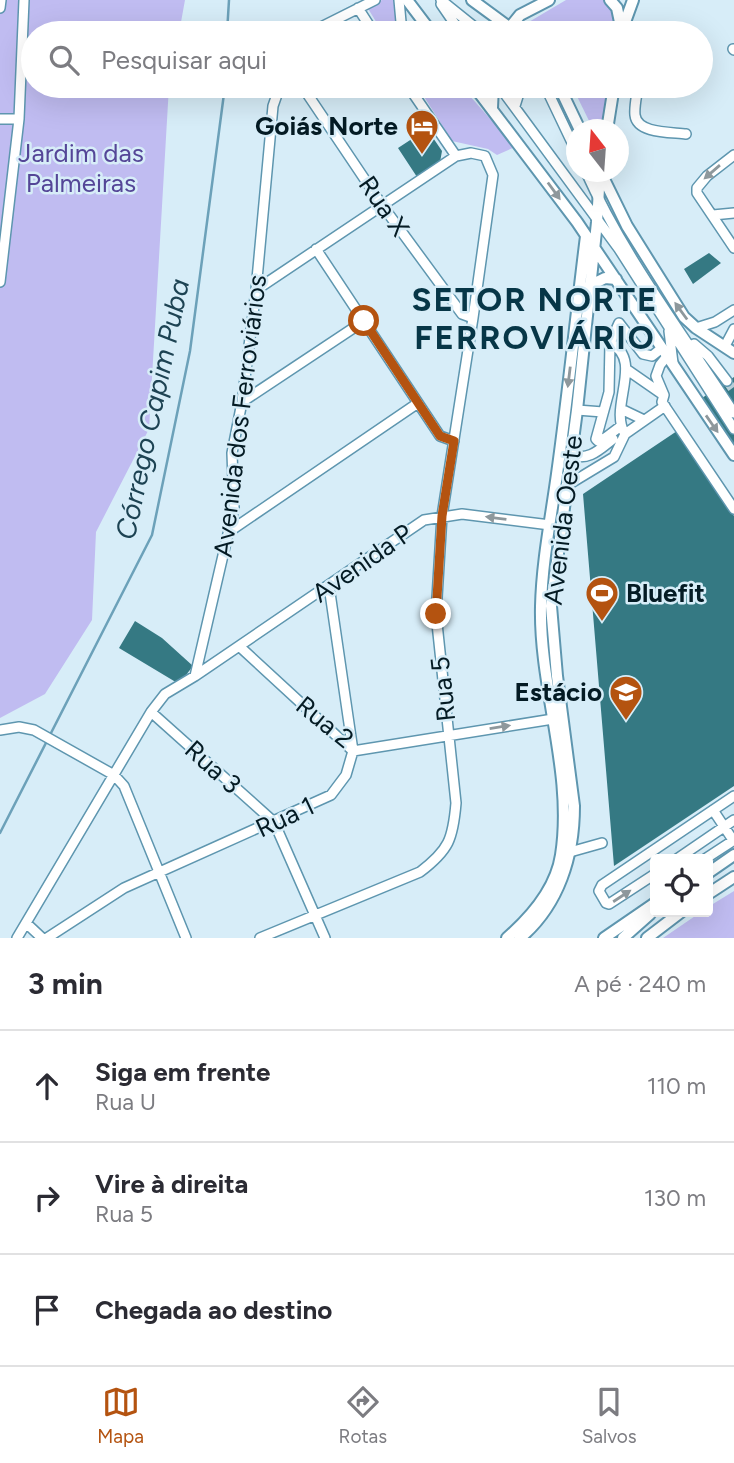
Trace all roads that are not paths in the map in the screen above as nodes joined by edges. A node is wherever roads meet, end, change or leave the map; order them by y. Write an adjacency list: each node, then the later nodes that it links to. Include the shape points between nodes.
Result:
1 (1, 0): 12 (street)
2 (24, 0): 14 (street)
3 (376, 0): 13 (street)
4 (399, 0): 17 (street)
5 (407, 0): 18 (main road)
6 (440, 0): 19 (street); 20 (street)
7 (472, 0): 21 (main road)
8 (549, 0): 11 (main road)
9 (610, 0): 23 (main road)
10 (633, 0): 24 (main road)
11 (531, 4): 22 (main road)
12 (0, 8)
13 (358, 8): 15 (street); 16 (street)
14 (23, 21)
15 (333, 21)
16 (366, 21)
17 (401, 21)
18 (423, 21)
19 (453, 21)
20 (467, 21)
21 (498, 21)
22 (517, 21)
23 (619, 21)
24 (625, 21)
25 (21, 71): 40 (street)
26 (276, 98): 62 (street, Avenida dos Ferroviários)
27 (310, 98): 51 (street, Rua X)
28 (416, 98): 46 (street)
29 (484, 98): 38 (main road)
30 (492, 98): 38 (main road)
31 (509, 98): 37 (street)
32 (517, 98): 37 (street)
33 (551, 98): 43 (street)
34 (565, 98): 41 (main road)
35 (612, 98): 42 (main road)
36 (637, 98): 44 (street, via 635,116 643,128)
37 (515, 106): 54 (street)
38 (492, 108): 55 (main road, one-way to 55)
39 (0, 119): 40 (street)
40 (19, 119): 60 (street)
41 (575, 119)
42 (609, 119)
43 (566, 130)
44 (686, 134)
45 (734, 155): 53 (street, one-way to 53, via 697,188)
46 (456, 156): 51 (street); 64 (street, Rua 5, via 485,156 493,175)
47 (590, 182): 50 (street)
48 (599, 182): 50 (main road, Avenida Oeste)
49 (605, 182): 67 (main road, one-way to 49, via 644,256)
50 (597, 197): 54 (main road, Avenida Oeste); 69 (street)
51 (382, 205): 57 (street); 64 (street, Rua X, via 462,314)
52 (734, 213): 53 (street)
53 (713, 215): 56 (street)
54 (597, 222): 58 (main road, Avenida Oeste); 66 (street)
55 (586, 236): 58 (main road); 93 (main road, Avenida Oeste, one-way to 93)
56 (734, 248)
57 (316, 249): 62 (street); 65 (street)
58 (594, 250): 59 (main road); 61 (main road, Avenida Oeste)
59 (616, 279): 61 (main road, via 605,278); 73 (main road)
60 (0, 282)
61 (589, 286): 81 (main road, Avenida Oeste)
62 (256, 290): 78 (street, Avenida dos Ferroviários)
63 (734, 313): 67 (street); 70 (street)
64 (473, 318): 87 (street, Rua 5)
65 (364, 321): 78 (street); 79 (street)
66 (667, 326): 74 (street); 85 (street)
67 (696, 328): 70 (main road)
68 (734, 329): 72 (street)
69 (682, 334): 76 (street, via 708,356); 83 (street)
70 (707, 334): 72 (main road)
71 (610, 343): 73 (street, via 619,323 643,355); 75 (street, via 622,351); 82 (street, via 609,392)
72 (729, 349)
73 (665, 352): 74 (main road); 77 (street, via 656,376)
74 (674, 366): 89 (main road, one-way to 89)
75 (626, 369): 77 (street); 80 (street)
76 (727, 381)
77 (664, 401): 84 (street); 91 (street)
78 (242, 402): 94 (street, Avenida dos Ferroviários, via 232,453)
79 (418, 403): 87 (street, via 440,436); 94 (street)
80 (621, 409): 84 (street); 86 (street)
81 (577, 410): 82 (street); 88 (main road, Avenida Oeste)
82 (603, 412): 86 (street, via 595,436 598,441)
83 (734, 413)
84 (642, 419): 86 (street)
85 (734, 429)
86 (623, 431): 88 (street, via 588,457); 90 (street, via 614,457)
87 (454, 441): 92 (street, Rua 5)
88 (571, 455): 90 (main road, Avenida Oeste)
89 (734, 455)
90 (566, 486): 111 (main road, Avenida Oeste, via 551,606 574,806)
91 (734, 509)
92 (442, 516): 93 (street, Avenida P, one-way to 92, via 462,514); 95 (street, Avenida P, via 424,520); 101 (street, Rua 5, via 436,614)
93 (550, 525): 99 (main road, Avenida Oeste, via 541,607)
94 (230, 531): 97 (street, Avenida dos Ferroviários)
95 (329, 586): 96 (street, Avenida P); 102 (street)
96 (239, 646): 97 (street, Avenida P); 102 (street, Rua 2)
97 (195, 676): 98 (street, via 164,694)
98 (151, 712): 103 (street); 107 (street, Rua 3)
99 (553, 719): 101 (street, Rua 2, one-way to 99); 131 (main road, Avenida Oeste, via 564,807 561,858 548,891)
100 (0, 730): 103 (street, via 34,730)
101 (448, 736): 102 (street, Rua 2); 122 (street, Rua 5, via 456,803 454,831 440,856 420,872)
102 (353, 751): 107 (street, Rua 1, via 346,775 331,795)
103 (114, 775): 116 (street, via 124,786); 124 (street)
104 (734, 796): 105 (street)
105 (713, 810): 108 (street); 117 (street, one-way to 117, via 602,884 599,891 609,904)
106 (734, 820): 108 (street)
107 (274, 822): 116 (street, Rua 1); 122 (street, Rua 3)
108 (724, 827): 109 (street); 112 (street)
109 (733, 840): 113 (street)
110 (602, 843): 111 (street)
111 (570, 852): 125 (main road, Avenida Oeste, via 555,894)
112 (684, 854)
113 (712, 854)
114 (734, 855): 115 (main road)
115 (713, 870)
116 (159, 872): 127 (street, Rua 1, via 106,898); 128 (street)
117 (650, 877)
118 (734, 877): 119 (main road)
119 (713, 891)
120 (650, 906): 132 (main road)
121 (650, 914): 133 (main road)
122 (317, 915): 129 (street, Rua 5); 130 (street, Rua 3)
123 (674, 917): 134 (main road)
124 (26, 923): 126 (street); 127 (street, Rua 1)
125 (522, 937)
126 (17, 938)
127 (44, 938)
128 (186, 938)
129 (260, 938)
130 (325, 938)
131 (507, 938)
132 (604, 938)
133 (623, 938)
134 (647, 938)

